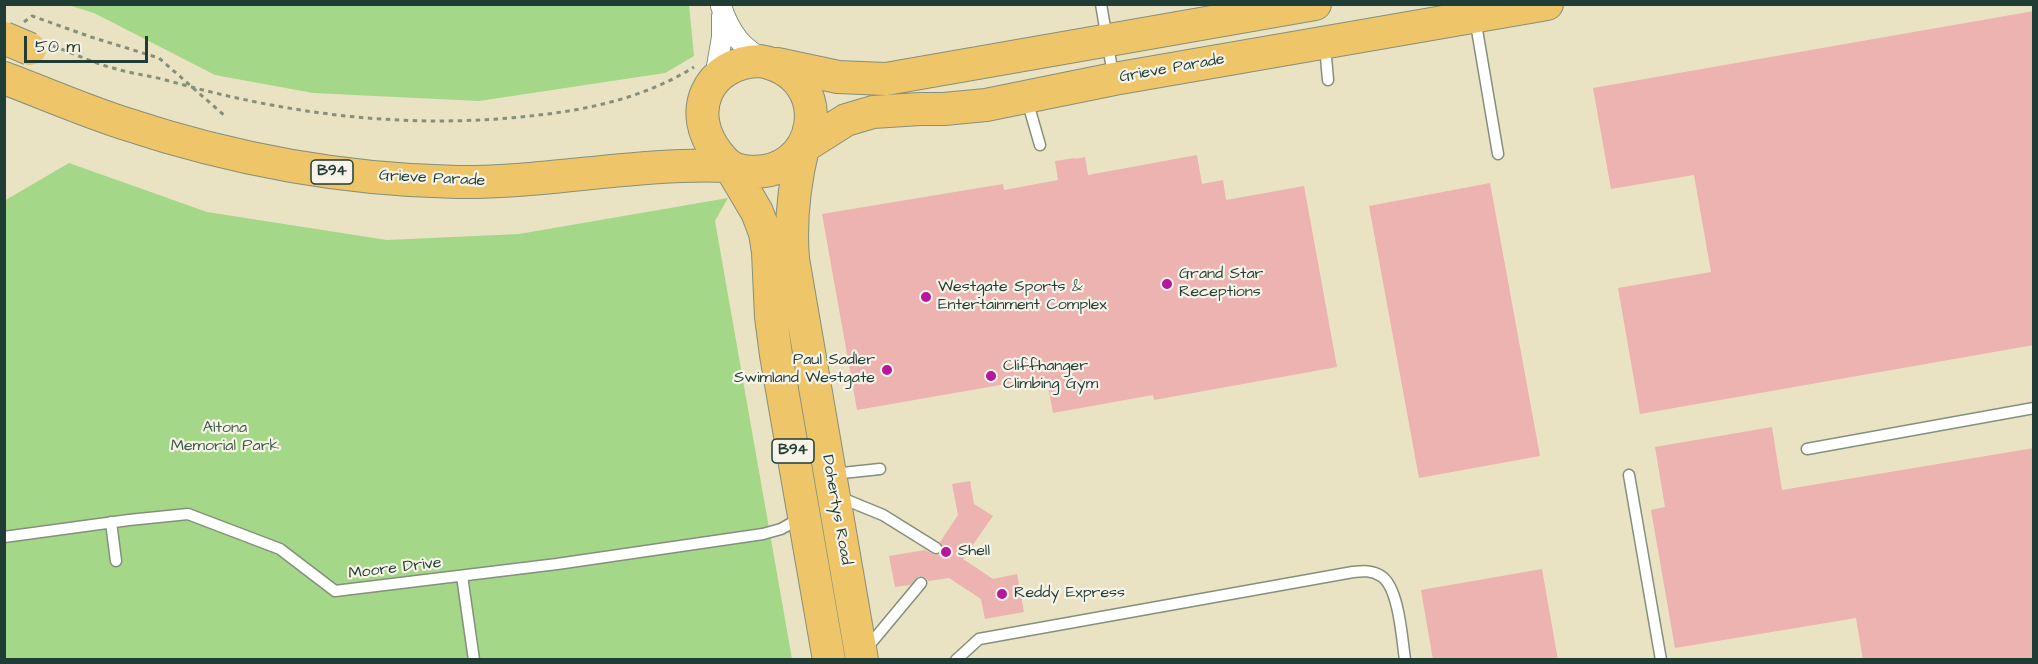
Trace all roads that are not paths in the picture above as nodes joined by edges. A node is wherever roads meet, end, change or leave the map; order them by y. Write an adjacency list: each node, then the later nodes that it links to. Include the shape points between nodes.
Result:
1 (1101, 4): 6 (lane)
2 (1315, 4): 6 (main road)
3 (1547, 4): 5 (main road, Grieve Parade)
4 (721, 5): 8 (street, via 740,43); 9 (street, via 723,20)
5 (1474, 10): 7 (main road, Grieve Parade); 16 (lane)
6 (1107, 40): 8 (main road, via 886,79 838,77); 11 (lane)
7 (1325, 42): 11 (main road, Grieve Parade); 12 (lane)
8 (774, 64): 9 (main road, via 745,62); 15 (main road, B94, via 797,79 809,100 811,123)
9 (715, 71): 17 (main road, via 703,105 704,127 712,147)
10 (4, 78): 17 (main road, Grieve Parade / B94, via 166,137 294,167 458,182 672,167)
11 (1114, 79): 13 (main road, Grieve Parade)
12 (1328, 80)
13 (1026, 97): 14 (lane); 15 (main road, Grieve Parade, via 966,107 863,114)
14 (1040, 145)
15 (804, 147): 17 (main road, via 771,170 752,172); 22 (main road, Dohertys Road / B94, via 792,207 793,260)
16 (1498, 154)
17 (730, 167): 23 (main road, Dohertys Road / B94, via 758,212 765,233 773,338)
18 (2034, 408): 19 (lane)
19 (1807, 449)
20 (880, 469): 22 (lane)
21 (1629, 475): 35 (lane)
22 (831, 484): 26 (lane); 30 (main road, Dohertys Road / B94)
23 (804, 515): 28 (lane, Moore Drive, via 786,527 763,534); 32 (main road, Dohertys Road / B94)
24 (111, 522): 25 (lane, Moore Drive); 27 (lane); 28 (lane, Moore Drive, via 188,514 280,549 335,591)
25 (4, 537)
26 (936, 548)
27 (116, 561)
28 (462, 576): 31 (lane)
29 (921, 583): 30 (lane, via 874,637)
30 (862, 657)
31 (474, 660)
32 (829, 660)
33 (956, 660): 34 (lane, via 979,639 1368,571 1390,585)
34 (1405, 660)
35 (1661, 660)

